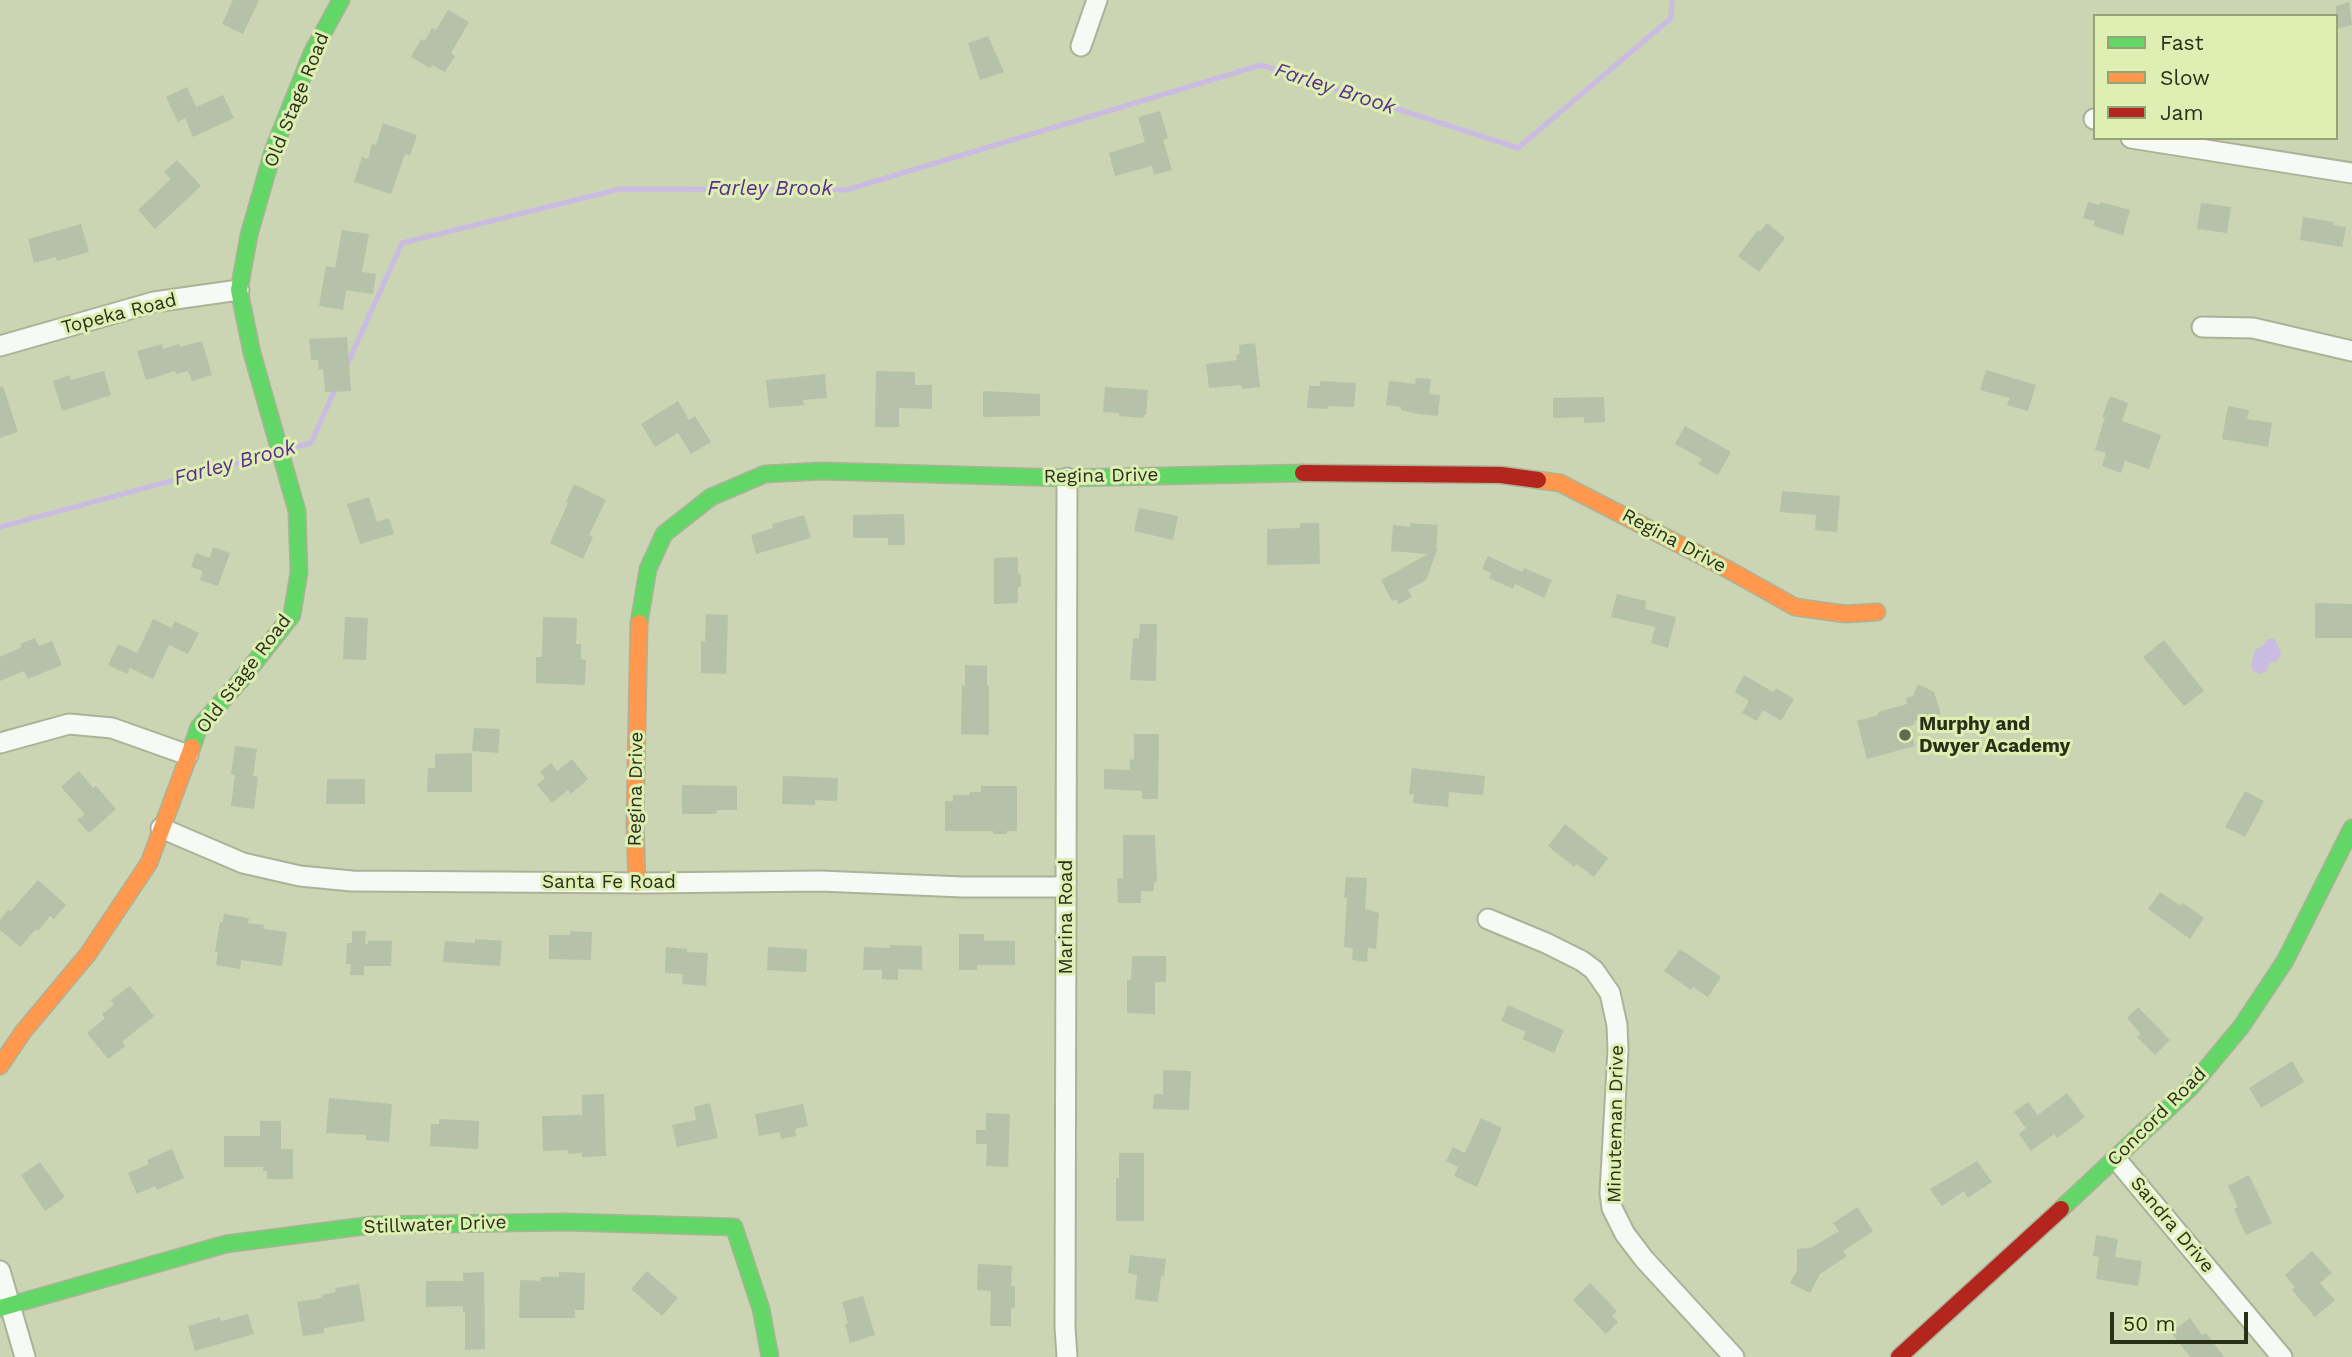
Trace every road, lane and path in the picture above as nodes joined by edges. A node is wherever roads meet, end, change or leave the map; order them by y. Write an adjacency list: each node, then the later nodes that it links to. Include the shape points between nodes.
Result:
1 (341, 0): 6 (street, Old Stage Road, via 312,53 273,151)
2 (1097, 0): 3 (street)
3 (1081, 46)
4 (2144, 140): 5 (street)
5 (2352, 173)
6 (239, 290): 8 (street, Topeka Road, via 154,302); 13 (street, Old Stage Road, via 271,427 297,510 299,572 292,615 199,727)
7 (2202, 327): 9 (street, via 2253,328)
8 (0, 346)
9 (2352, 351)
10 (1066, 478): 11 (street, Regina Drive, via 1449,474 1560,483 1795,607 1845,614); 16 (street, Regina Drive, via 822,471 765,474 711,497 664,534 648,569 639,618); 17 (street, Marina Road)
11 (1877, 612)
12 (0, 743): 13 (street, via 69,724 113,728)
13 (188, 755): 14 (street, Old Stage Road)
14 (161, 828): 16 (street, Santa Fe Road, via 243,863 300,876 352,881); 19 (street, Old Stage Road, via 149,863 88,954)
15 (2352, 828): 20 (street, Concord Road, via 2285,961 2241,1027 2191,1087)
16 (637, 883): 17 (street, Santa Fe Road, via 820,881)
17 (1066, 887): 25 (street, Marina Road)
18 (1488, 919): 26 (street, Minuteman Drive, via 1582,961 1610,993 1618,1050 1612,1208 1644,1259)
19 (0, 1066)
20 (2116, 1159): 27 (street, Concord Road); 28 (street, Sandra Drive)
21 (0, 1271): 22 (street)
22 (5, 1306): 23 (street); 24 (street, Stillwater Drive, via 226,1244 372,1225 566,1222 734,1227 761,1309)
23 (25, 1357)
24 (770, 1357)
25 (1067, 1357)
26 (1734, 1357)
27 (1899, 1357)
28 (2282, 1357)

